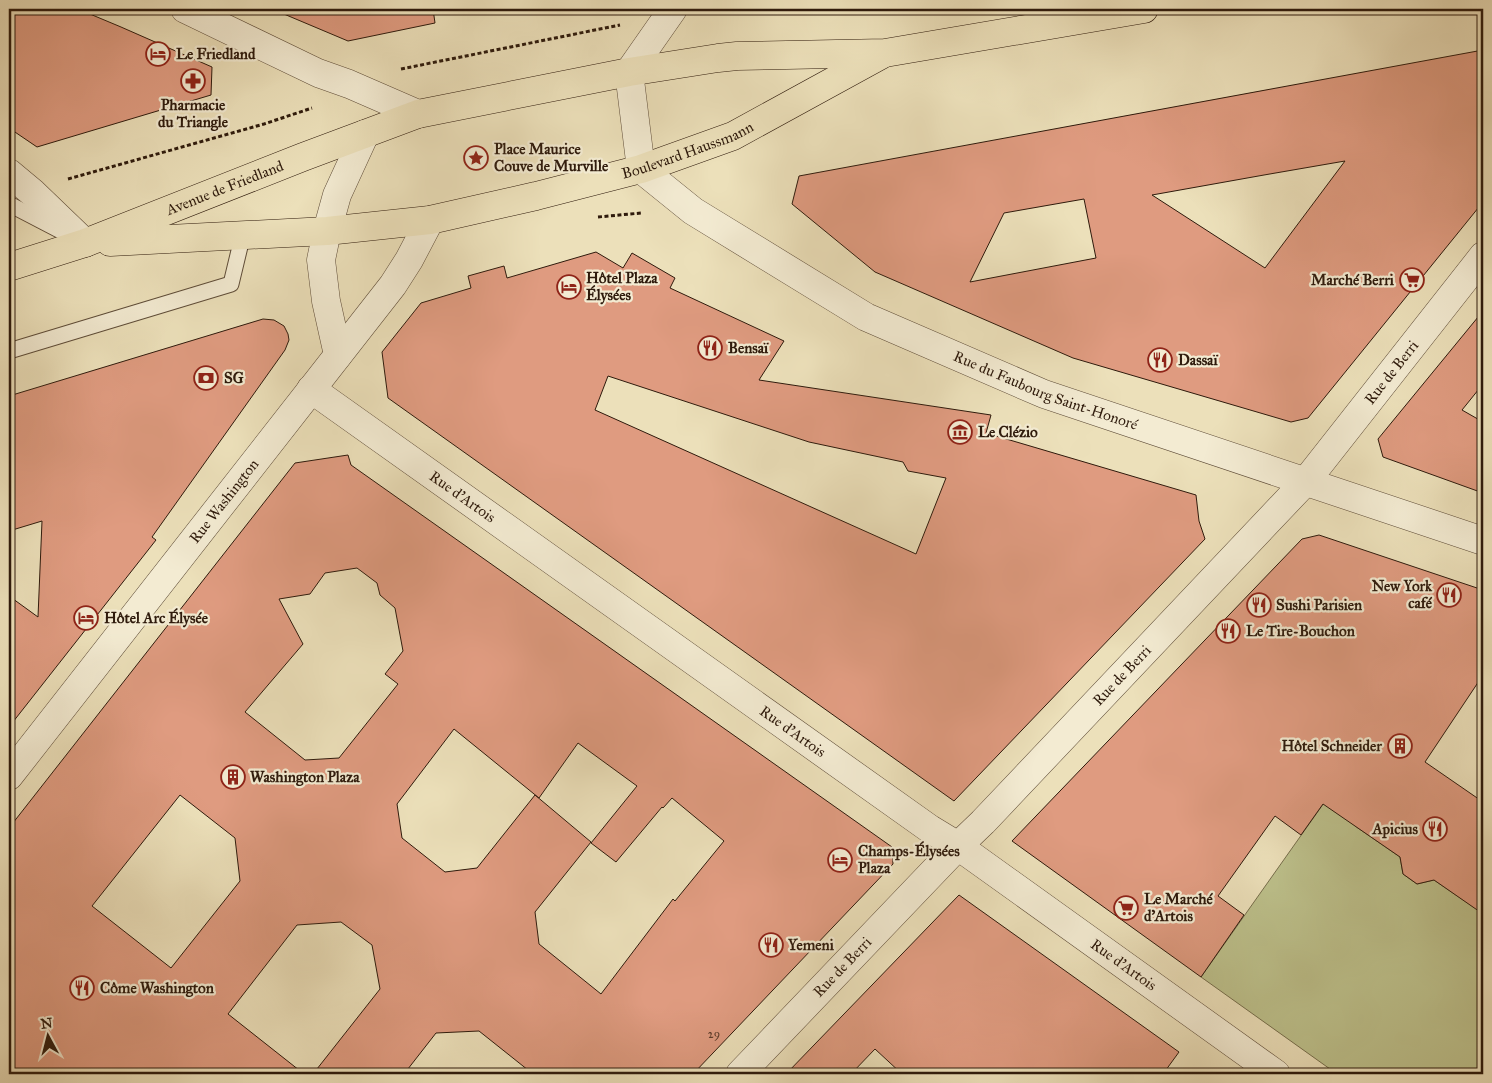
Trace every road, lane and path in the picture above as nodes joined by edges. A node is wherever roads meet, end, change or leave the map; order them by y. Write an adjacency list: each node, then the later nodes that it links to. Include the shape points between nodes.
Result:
1 (673, 9): 7 (street)
2 (1144, 9): 5 (main road, Boulevard Haussmann)
3 (196, 11): 9 (street, via 318,73)
4 (566, 36): 6 (path)
5 (885, 53): 7 (main road, Boulevard Haussmann, via 737,56); 11 (main road, Boulevard Haussmann, via 733,136)
6 (399, 70)
7 (629, 72): 9 (main road, Boulevard Haussmann); 11 (street)
8 (313, 108): 13 (path)
9 (418, 114): 10 (main road, Boulevard Haussmann)
10 (365, 134): 16 (street, via 337,195); 18 (main road, Avenue de Friedland)
11 (641, 169): 15 (main road, Boulevard Haussmann); 24 (street, Rue du Faubourg Saint-Honoré, via 693,211 866,317 1044,394)
12 (9, 174): 18 (street)
13 (65, 180)
14 (9, 204): 18 (lane)
15 (430, 220): 16 (main road, Boulevard Haussmann); 22 (street, Rue Washington, via 393,285)
16 (327, 231): 17 (main road, Avenue de Friedland); 22 (street, via 321,260)
17 (243, 234): 18 (main road, Avenue de Friedland); 21 (lane, via 231,284)
18 (85, 244): 20 (main road, Avenue de Friedland)
19 (1483, 256): 24 (street, Rue de Berri)
20 (9, 267)
21 (9, 350)
22 (338, 356): 23 (street, Rue Washington)
23 (310, 389): 26 (street, Rue Washington); 27 (street, Rue d'Artois)
24 (1306, 481): 25 (street, Rue du Faubourg Saint-Honoré); 27 (street, Rue de Berri)
25 (1483, 540)
26 (9, 776)
27 (958, 846): 28 (street, Rue de Berri); 29 (street, Rue d'Artois)
28 (740, 1074)
29 (1276, 1074)

